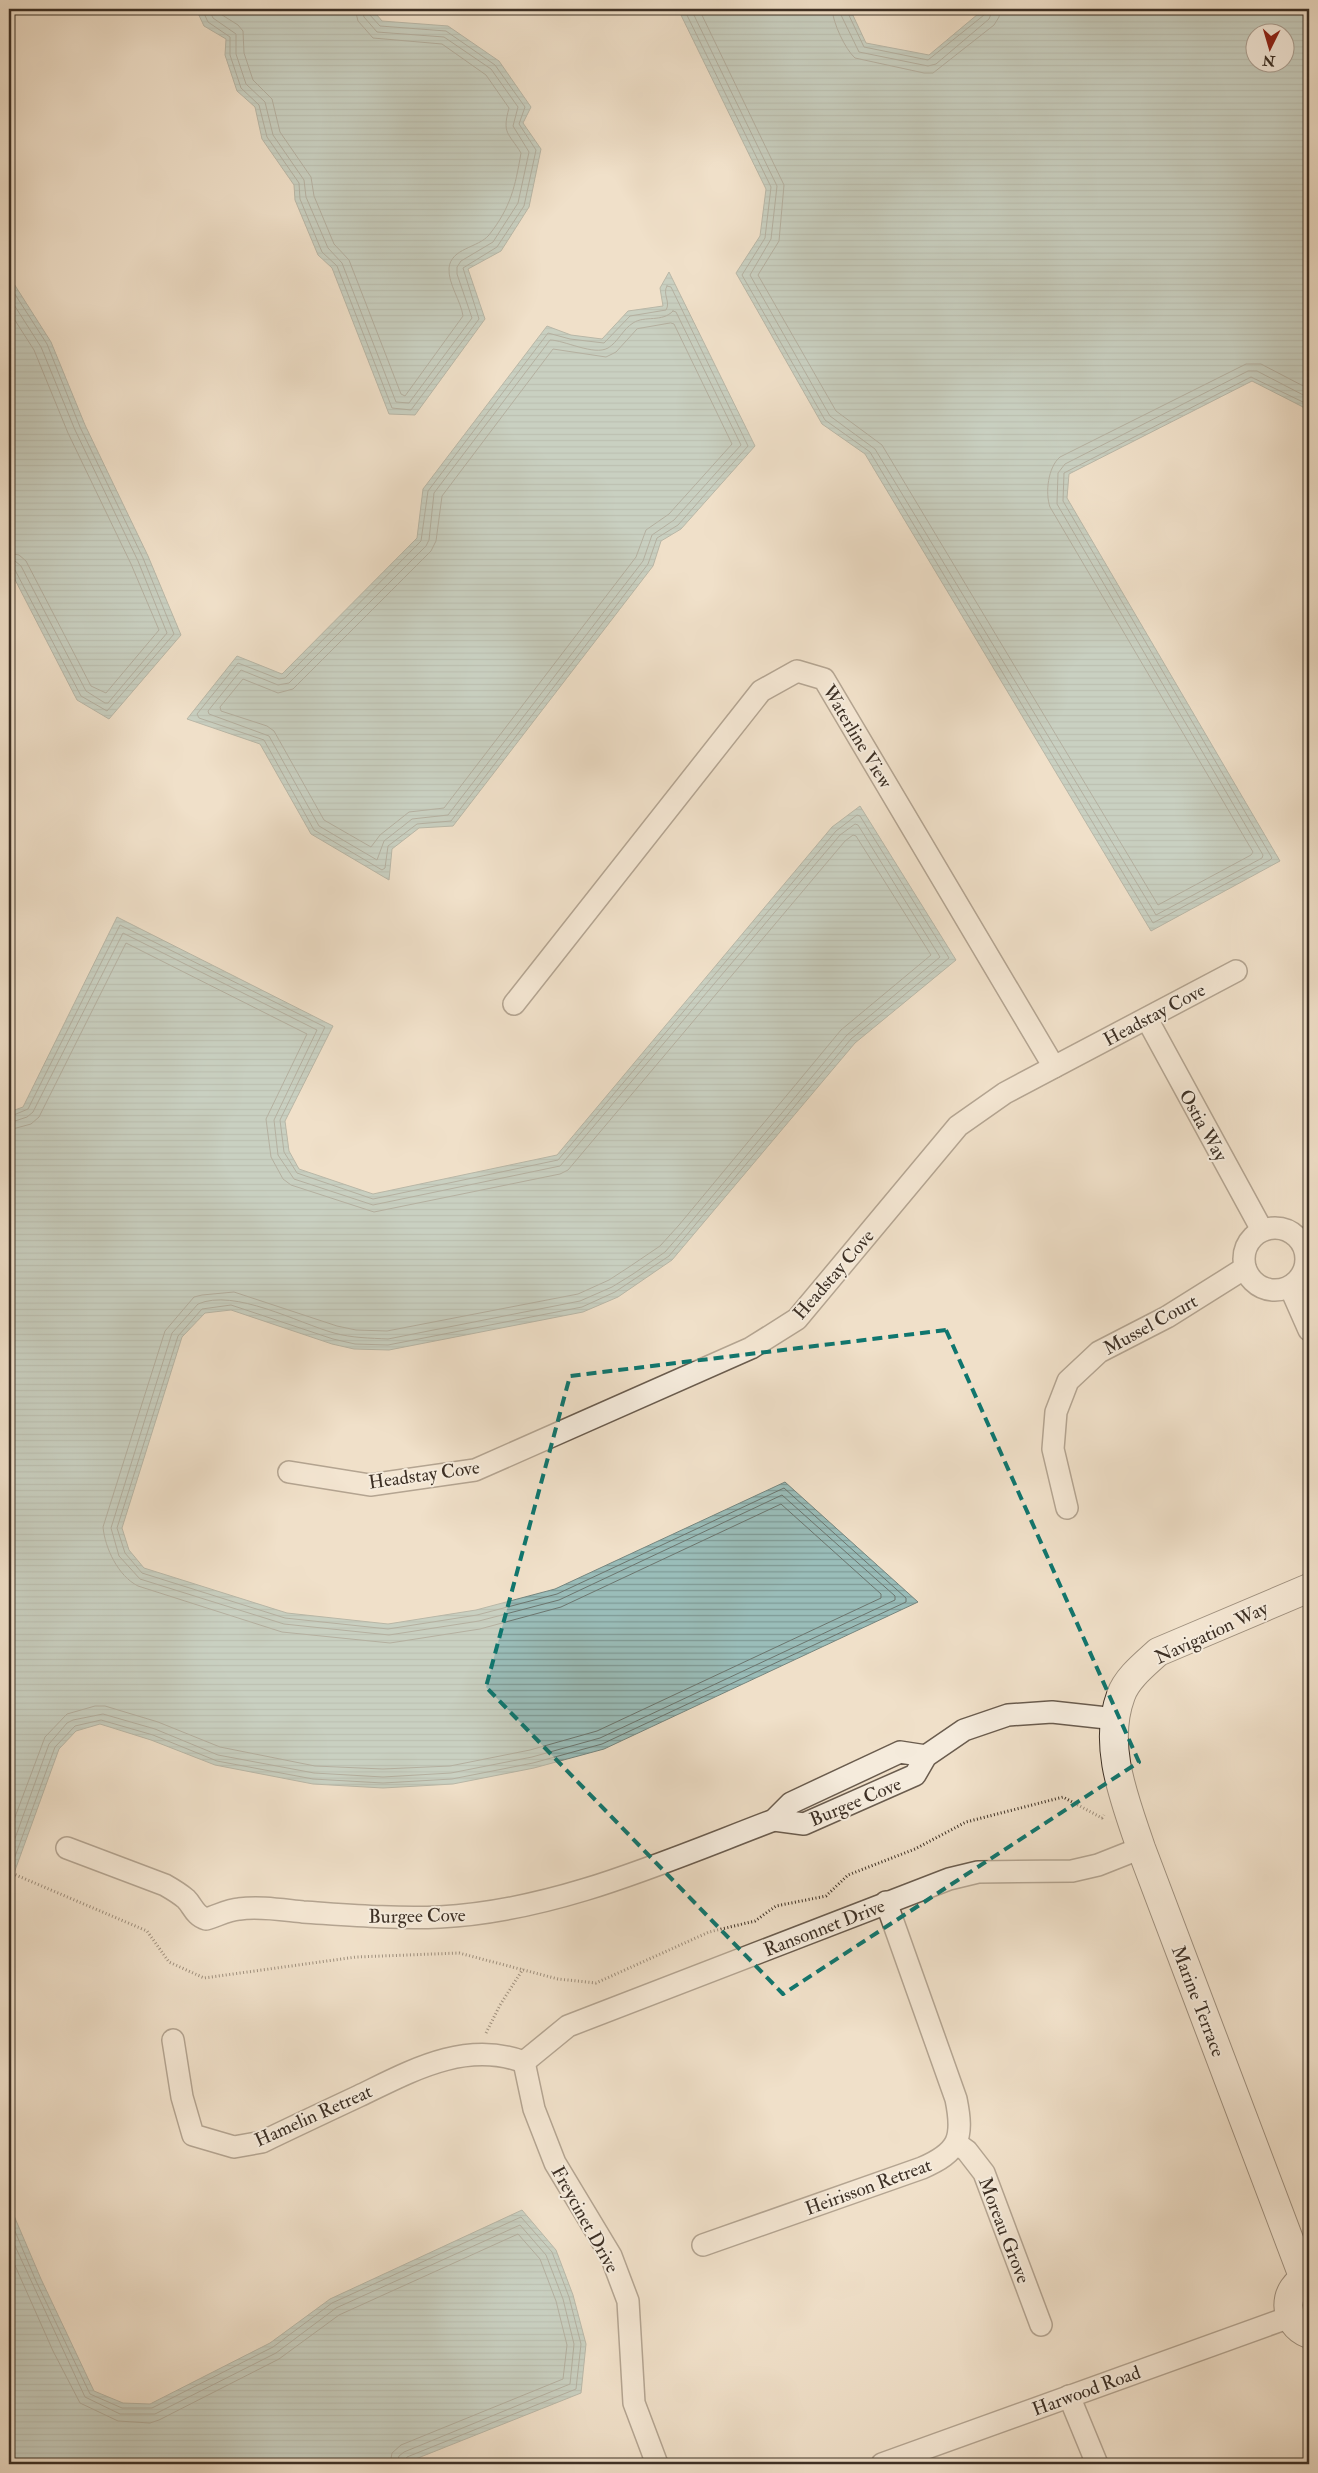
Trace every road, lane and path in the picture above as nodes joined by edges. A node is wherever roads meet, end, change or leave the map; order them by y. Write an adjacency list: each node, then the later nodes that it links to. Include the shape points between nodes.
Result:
1 (1236, 971): 3 (street, Headstay Cove)
2 (514, 1004): 4 (street, Waterline View, via 761,691 797,671 824,679)
3 (1147, 1019): 4 (street, Headstay Cove); 5 (street, Ostia Way)
4 (1054, 1067): 10 (street, Headstay Cove, via 1005,1093 958,1126 797,1319 751,1348 475,1470 370,1485)
5 (1262, 1230): 6 (street, via 1272,1227 1290,1230); 7 (street, via 1246,1246)
6 (1306, 1242): 8 (street, via 1305,1271)
7 (1245, 1268): 8 (street, via 1251,1278 1264,1288 1279,1290); 11 (street, Mussel Court, via 1167,1317 1099,1352 1068,1381 1056,1412 1053,1449)
8 (1290, 1287): 9 (street)
9 (1309, 1330)
10 (289, 1472)
11 (1067, 1508)
12 (1309, 1588): 13 (street, Navigation Way, via 1158,1652 1121,1694)
13 (1116, 1719): 14 (street, Marine Terrace, via 1114,1746); 15 (street, Burgee Cove, via 1052,1712 1008,1714 964,1730 926,1756 900,1752 792,1802 774,1820 600,1886 521,1906 440,1917 374,1917 251,1908 230,1910 206,1919 165,1885)
14 (1119, 1782): 16 (street, Marine Terrace); 19 (path, via 1102,1818 1063,1797 966,1822 915,1849 848,1875 826,1896 776,1906 754,1921 709,1932 596,1983 558,1979)
15 (67, 1848)
16 (1141, 1848): 18 (street, Ransonnet Drive, via 1098,1865 1072,1871 978,1872 948,1879); 25 (street, Marine Terrace)
17 (9, 1872): 19 (path, via 147,1930 169,1962 204,1978 356,1957 422,1953 459,1953)
18 (886, 1902): 22 (street, Ransonnet Drive, via 568,2026); 23 (street, via 956,2099 961,2122)
19 (523, 1969): 21 (path, via 486,2030)
20 (173, 2040): 21 (street, Hamelin Retreat, via 182,2096 193,2135 234,2147 262,2142 429,2062)
21 (488, 2054): 22 (street, Hamelin Retreat, via 506,2055)
22 (524, 2062): 29 (street, Freycinet Drive, via 534,2109 554,2163 612,2256 628,2301 634,2403)
23 (956, 2142): 24 (street, Heirisson Retreat, via 940,2160 922,2168); 26 (street, Moreau Grove, via 984,2173)
24 (703, 2245)
25 (1306, 2278): 27 (street, via 1291,2291 1288,2308)
26 (1041, 2325)
27 (1300, 2325): 28 (street, Harwood Road)
28 (1069, 2396): 30 (street, Harwood Road); 31 (street)
29 (657, 2464)
30 (882, 2464)
31 (1097, 2464)

